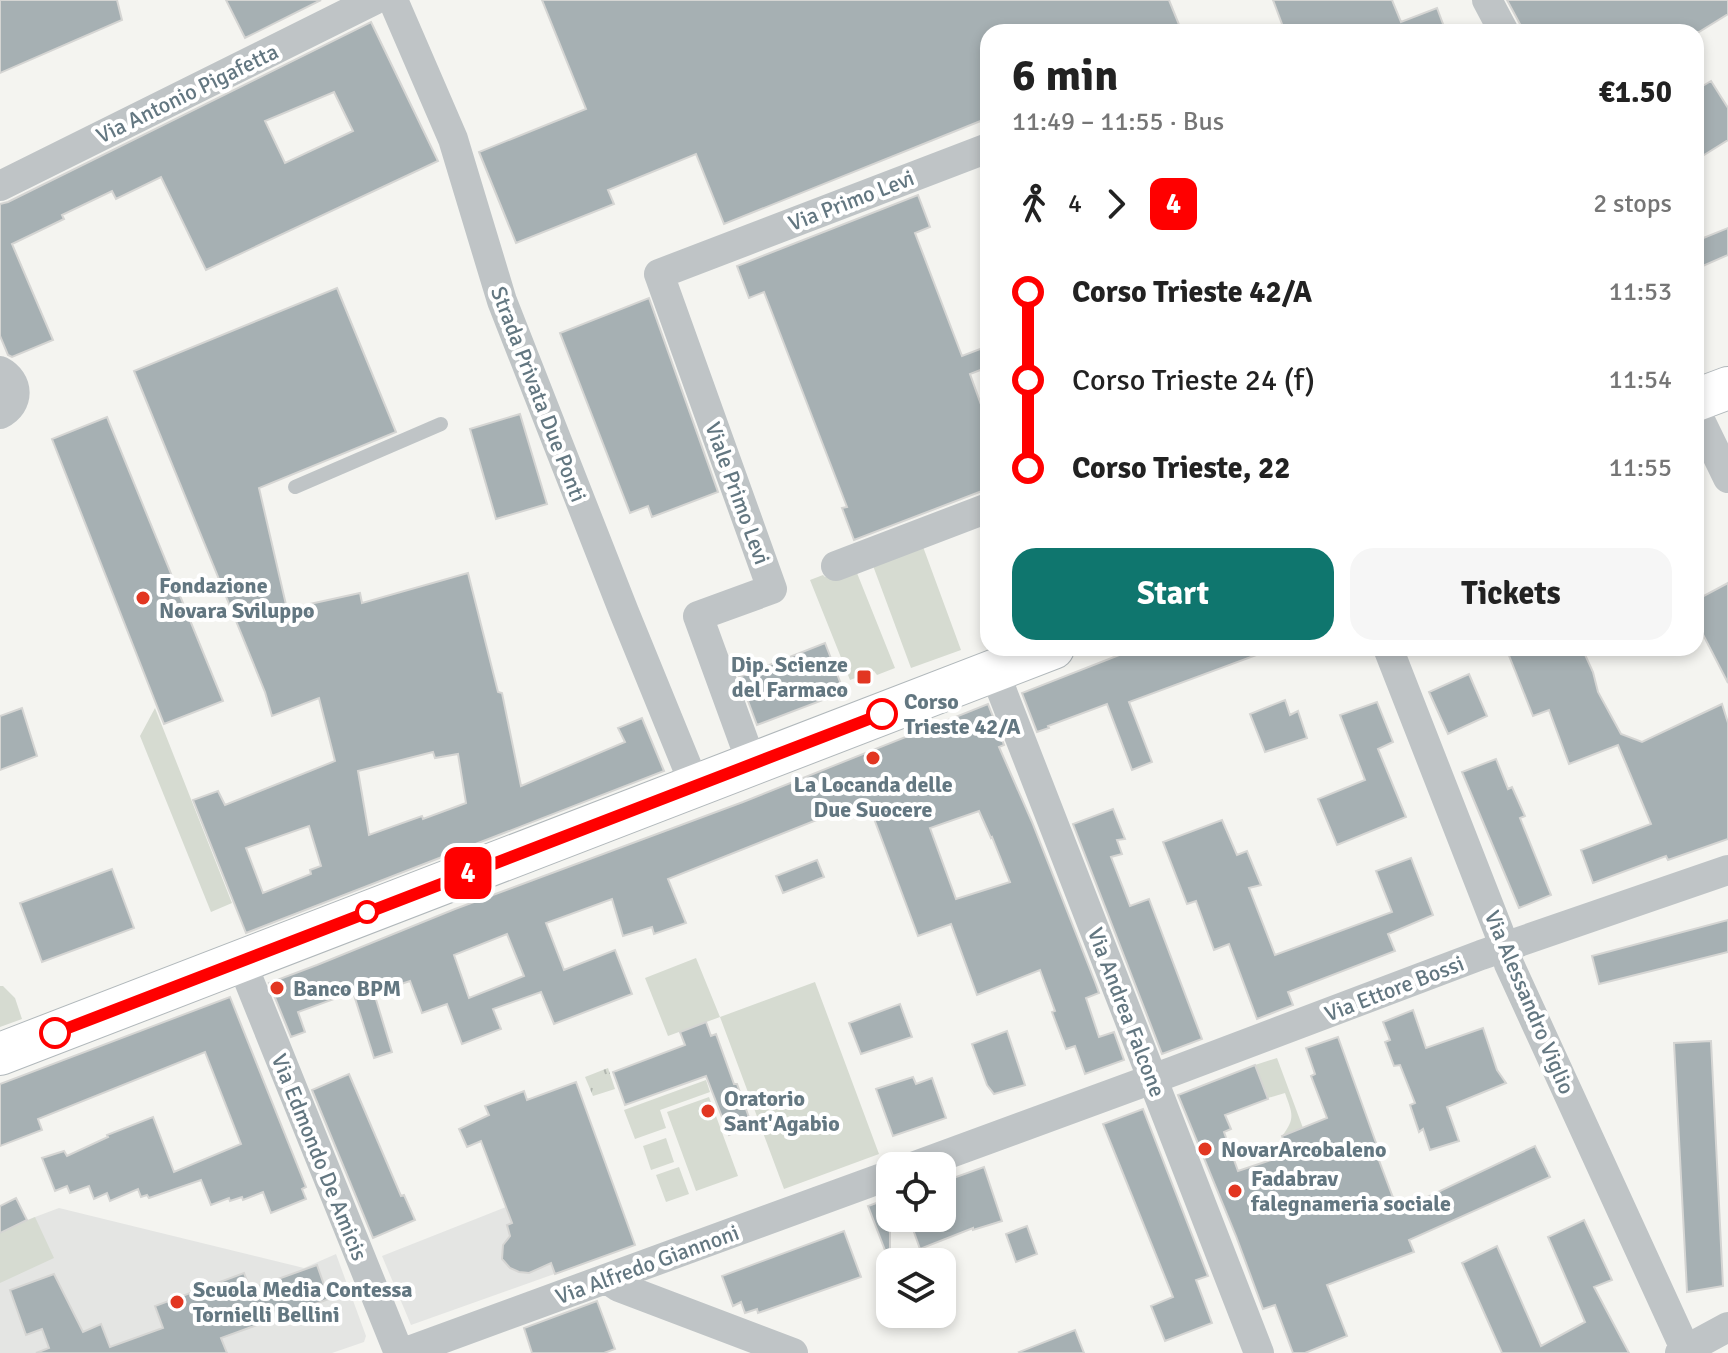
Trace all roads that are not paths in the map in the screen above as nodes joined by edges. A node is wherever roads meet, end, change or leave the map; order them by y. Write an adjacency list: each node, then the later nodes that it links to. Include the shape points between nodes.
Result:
1 (374, 0): 6 (street, Via Antonio Pigafetta)
2 (393, 0): 22 (street, Strada Privata Due Ponti, via 453,139 502,301)
3 (1487, 0): 4 (street)
4 (1500, 24)
5 (980, 151): 7 (street, Via Primo Levi)
6 (0, 186)
7 (714, 254): 21 (street, Viale Primo Levi, via 659,274 772,589 698,616)
8 (0, 371): 11 (street, via 15,391 11,405)
9 (1728, 388): 10 (main road)
10 (1704, 397)
11 (0, 414)
12 (441, 424): 15 (lane)
13 (1704, 428): 14 (street)
14 (1728, 478)
15 (295, 487)
16 (980, 511): 17 (street)
17 (836, 566)
18 (1032, 656): 20 (main road)
19 (1391, 656): 24 (street, Via Alessandro Viglio)
20 (994, 671): 21 (main road); 27 (street, Via Andrea Falcone)
21 (752, 764): 22 (main road)
22 (695, 786): 25 (main road)
23 (1728, 870): 24 (street, Via Ettore Bossi)
24 (1504, 947): 27 (street, Via Ettore Bossi); 32 (street, Via Alessandro Viglio)
25 (241, 961): 26 (main road); 33 (street, Via Edmondo De Amicis)
26 (0, 1054)
27 (1153, 1079): 28 (street); 35 (street, Via Andrea Falcone)
28 (953, 1152)
29 (876, 1180): 30 (street, Via Alfredo Giannoni)
30 (607, 1279): 33 (street, Via Alfredo Giannoni); 34 (street)
31 (1728, 1327): 32 (street)
32 (1684, 1352)
33 (401, 1353)
34 (793, 1353)
35 (1259, 1353)

